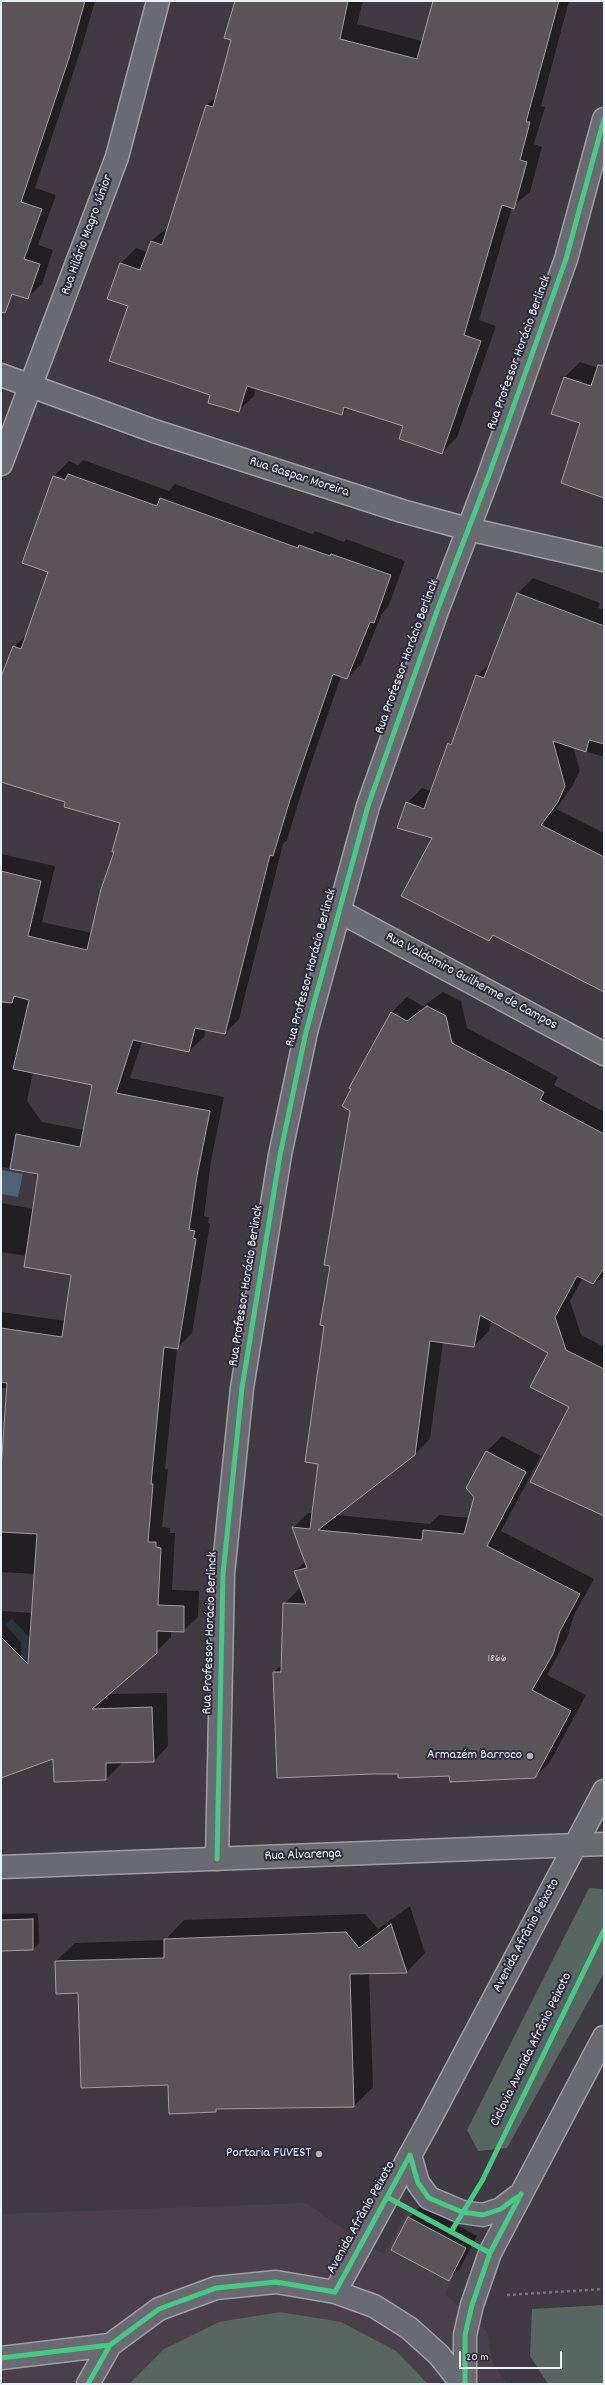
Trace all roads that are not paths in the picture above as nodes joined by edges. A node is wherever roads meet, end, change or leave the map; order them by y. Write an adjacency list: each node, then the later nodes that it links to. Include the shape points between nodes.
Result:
1 (158, 1): 4 (street, Rua Hilário Magro Júnior, via 117,157)
2 (604, 119): 6 (street, Rua Professor Horácio Berlinck, via 566,259)
3 (1, 375): 4 (street, Rua Gaspar Moreira)
4 (32, 386): 5 (street, Rua Hilário Magro Júnior); 6 (street, Rua Gaspar Moreira, via 162,433 402,511)
5 (1, 464)
6 (468, 529): 7 (street, Rua Gaspar Moreira); 8 (street, Rua Professor Horácio Berlinck, via 368,806)
7 (604, 560)
8 (339, 911): 9 (street, Rua Valdomiro Guilherme de Campos); 13 (street, Rua Professor Horácio Berlinck, via 306,1032 284,1140 242,1388 223,1574)
9 (604, 1054)
10 (604, 1790): 12 (street, Avenida Afrânio Peixoto)
11 (604, 1844): 12 (street, Rua Alvarenga)
12 (575, 1846): 13 (street, Rua Alvarenga); 16 (street, Avenida Afrânio Peixoto)
13 (218, 1859): 14 (street, Rua Alvarenga)
14 (1, 1867)
15 (604, 2037): 17 (street)
16 (410, 2155): 17 (street, via 418,2183 429,2198 462,2212 483,2215 501,2209); 18 (street, Avenida Afrânio Peixoto)
17 (521, 2194): 22 (street, via 490,2252 472,2305 465,2335)
18 (335, 2292): 19 (street, via 276,2282 216,2288 159,2310); 22 (street, via 374,2306 409,2328 439,2355)
19 (110, 2345): 20 (street); 21 (street)
20 (1, 2358)
21 (88, 2384)
22 (464, 2384)

